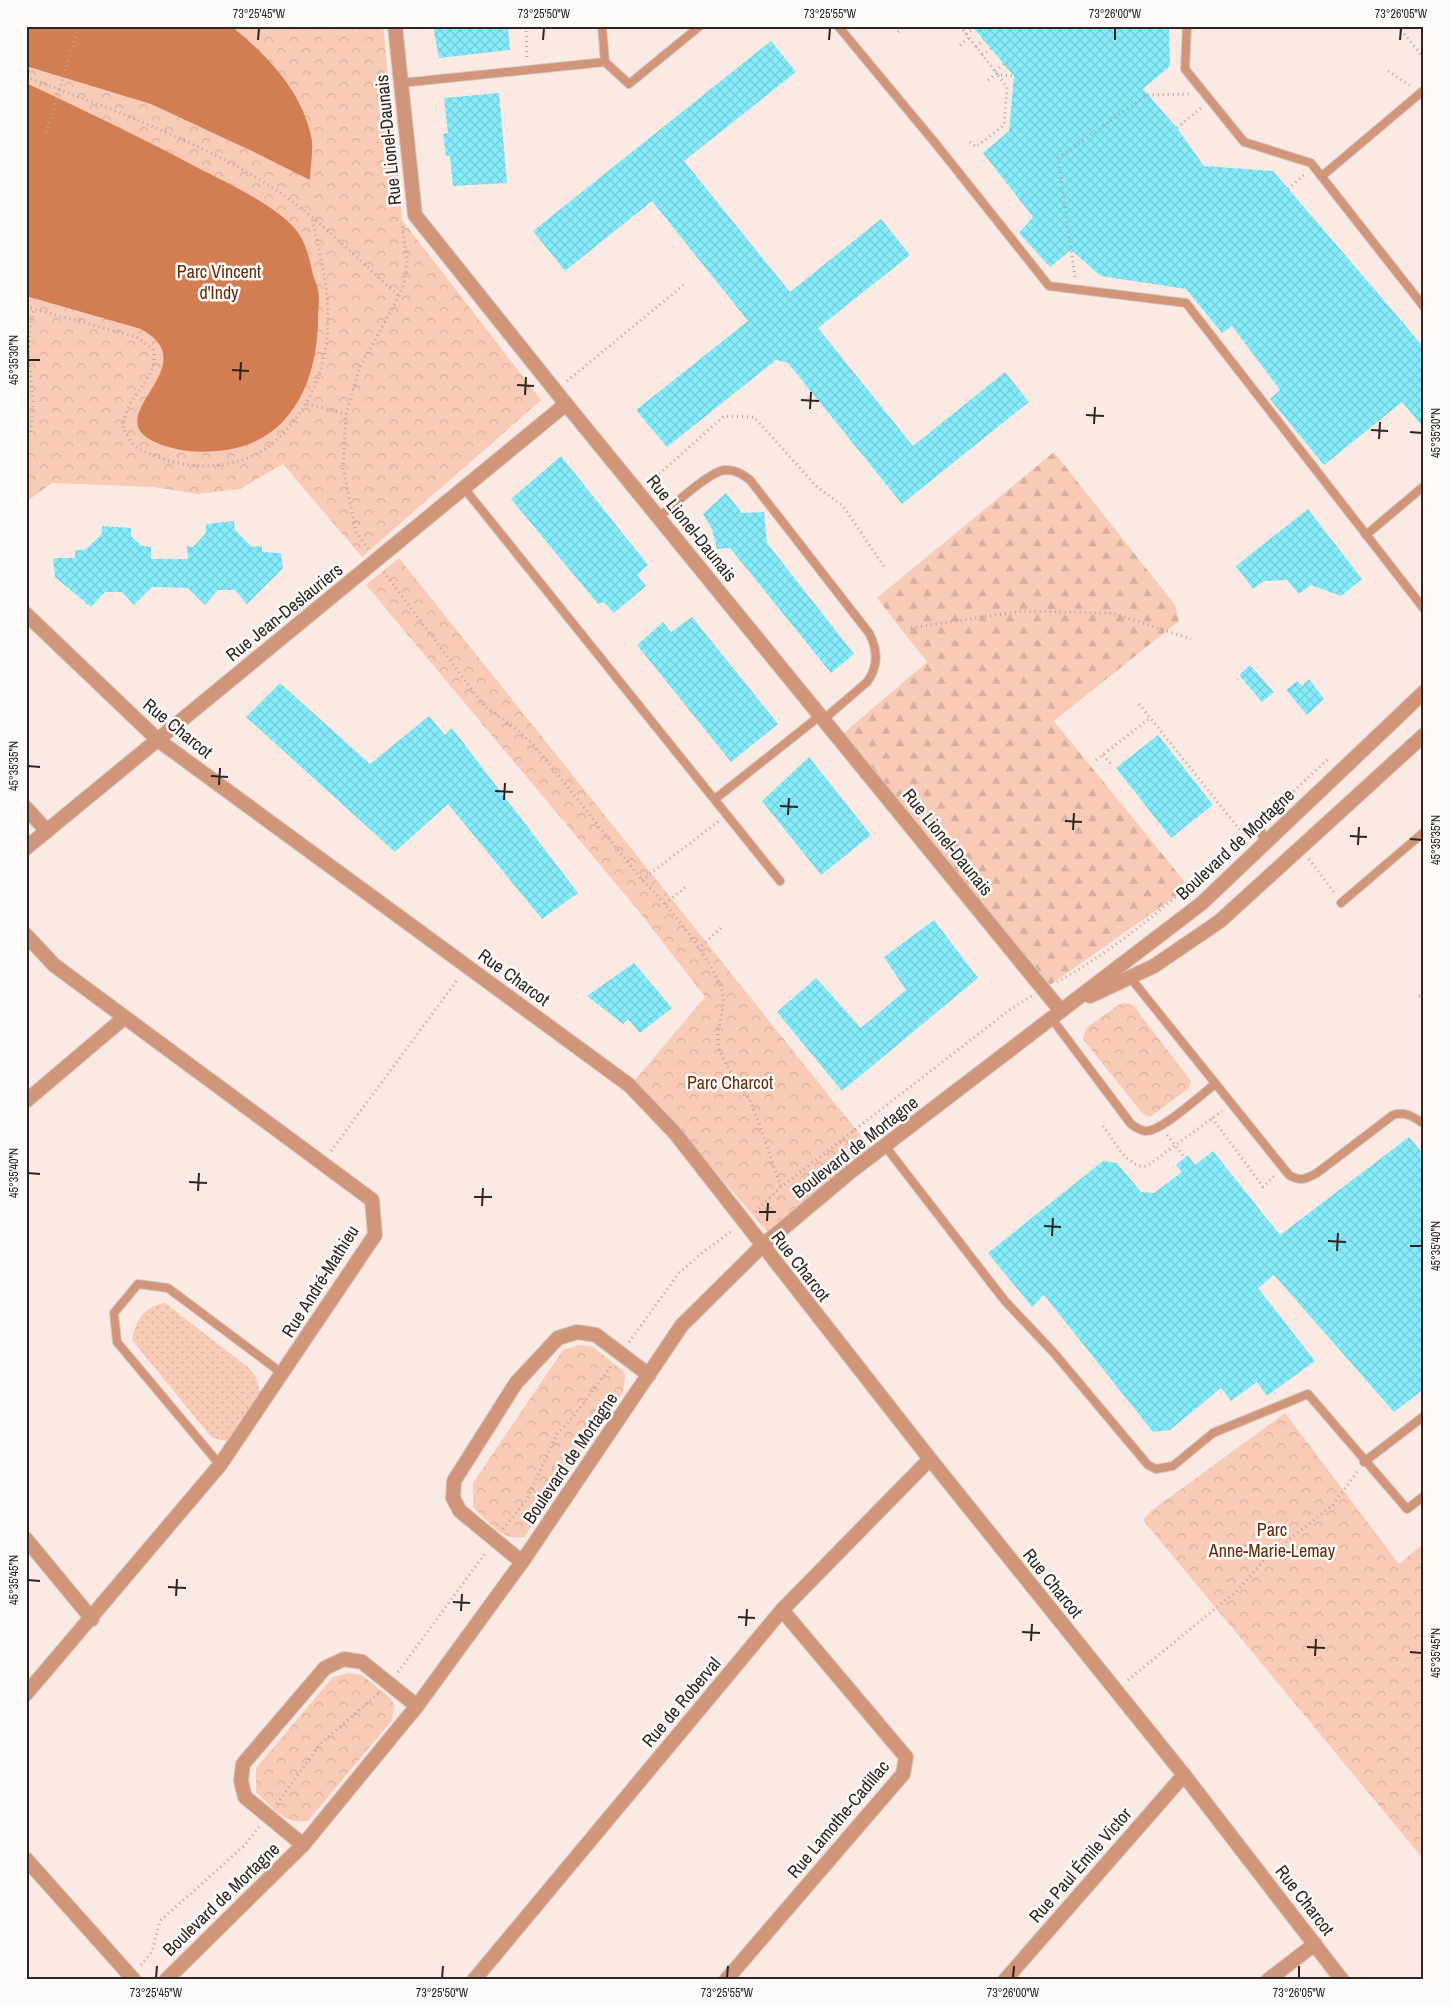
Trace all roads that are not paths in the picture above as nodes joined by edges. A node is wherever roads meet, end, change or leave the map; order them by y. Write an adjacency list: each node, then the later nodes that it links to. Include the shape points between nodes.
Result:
1 (395, 26): 7 (street, Rue Lionel-Daunais)
2 (602, 26): 6 (lane)
3 (700, 26): 6 (lane, via 630,84)
4 (838, 26): 15 (lane, via 1049,286 1186,303)
5 (1187, 26): 9 (lane, via 1185,69 1244,142 1311,163)
6 (605, 62): 7 (lane)
7 (401, 83): 11 (street, Rue Lionel-Daunais, via 415,215)
8 (1422, 91): 9 (lane)
9 (1322, 176): 10 (lane)
10 (1424, 307)
11 (566, 404): 13 (street, Rue Jean-Deslauriers); 14 (street, Rue Lionel-Daunais)
12 (1424, 486): 15 (lane)
13 (464, 488): 21 (street, Rue Jean-Deslauriers); 22 (lane)
14 (659, 517): 19 (street, Rue Lionel-Daunais); 19 (lane, via 723,470 741,473 750,480 874,643 876,664 873,675)
15 (1366, 535): 16 (lane)
16 (1424, 609)
17 (26, 614): 21 (street, Rue Charcot)
18 (1424, 692): 27 (street, Boulevard de Mortagne)
19 (822, 717): 22 (lane); 33 (street, Rue Lionel-Daunais)
20 (1424, 735): 32 (street, Boulevard de Mortagne, via 1220,921 1154,966)
21 (158, 740): 25 (street, Rue Jean-Deslauriers); 39 (street, Rue Charcot, via 630,1085 675,1134)
22 (714, 799): 29 (lane)
23 (26, 808): 25 (street)
24 (1259, 822): 27 (lane)
25 (47, 830): 28 (street, Rue Jean-Deslauriers)
26 (1424, 832): 30 (lane)
27 (1264, 844): 33 (street, Boulevard de Mortagne, via 1202,902)
28 (26, 848)
29 (780, 881)
30 (1341, 903)
31 (26, 935): 34 (street, Rue André-Mathieu, via 54,965)
32 (1129, 976): 33 (street, Boulevard de Mortagne); 35 (lane)
33 (1056, 1015): 35 (lane, via 1131,1124 1139,1129 1146,1132 1160,1126); 38 (street, Boulevard de Mortagne)
34 (124, 1018): 36 (street); 40 (street, Rue André-Mathieu, via 372,1200 375,1235)
35 (1216, 1084): 37 (lane, via 1296,1180 1305,1180 1317,1173 1393,1115 1409,1114)
36 (26, 1101)
37 (1423, 1122)
38 (885, 1146): 39 (street, Boulevard de Mortagne); 44 (lane, via 1005,1301 1054,1353 1148,1466 1156,1469 1173,1466 1213,1433 1308,1394)
39 (762, 1246): 41 (street, Boulevard de Mortagne, via 682,1325); 43 (street, Rue Charcot)
40 (283, 1374): 45 (street, Rue André-Mathieu); 45 (lane, via 168,1288 138,1284 114,1313 117,1342)
41 (649, 1375): 48 (street, Boulevard de Mortagne); 48 (street, via 596,1335 577,1332 558,1338 516,1382 454,1481 453,1498 460,1511)
42 (1424, 1416): 44 (lane)
43 (930, 1459): 49 (street, Rue de Roberval); 53 (street, Rue Charcot)
44 (1364, 1462): 46 (lane, via 1406,1510)
45 (220, 1465): 50 (street, Rue André-Mathieu)
46 (1424, 1496)
47 (26, 1539): 50 (street)
48 (522, 1562): 52 (street, Boulevard de Mortagne)
49 (782, 1610): 59 (street, Rue de Roberval); 60 (street, Rue Lamothe-Cadillac, via 906,1757 903,1774)
50 (92, 1619): 51 (street, Rue André-Mathieu)
51 (26, 1694)
52 (417, 1706): 54 (street, Boulevard de Mortagne); 54 (street, Boulevard de Mortagne, via 362,1662 344,1659 325,1668 243,1764 241,1781 245,1796)
53 (1184, 1775): 56 (street, Rue Charcot); 61 (street, Rue Paul Émile Victor)
54 (303, 1845): 58 (street, Boulevard de Mortagne)
55 (26, 1859): 57 (street)
56 (1315, 1944): 62 (street); 63 (street, Rue Charcot)
57 (134, 1980)
58 (166, 1980)
59 (474, 1980)
60 (726, 1980)
61 (1005, 1980)
62 (1268, 1980)
63 (1342, 1980)

